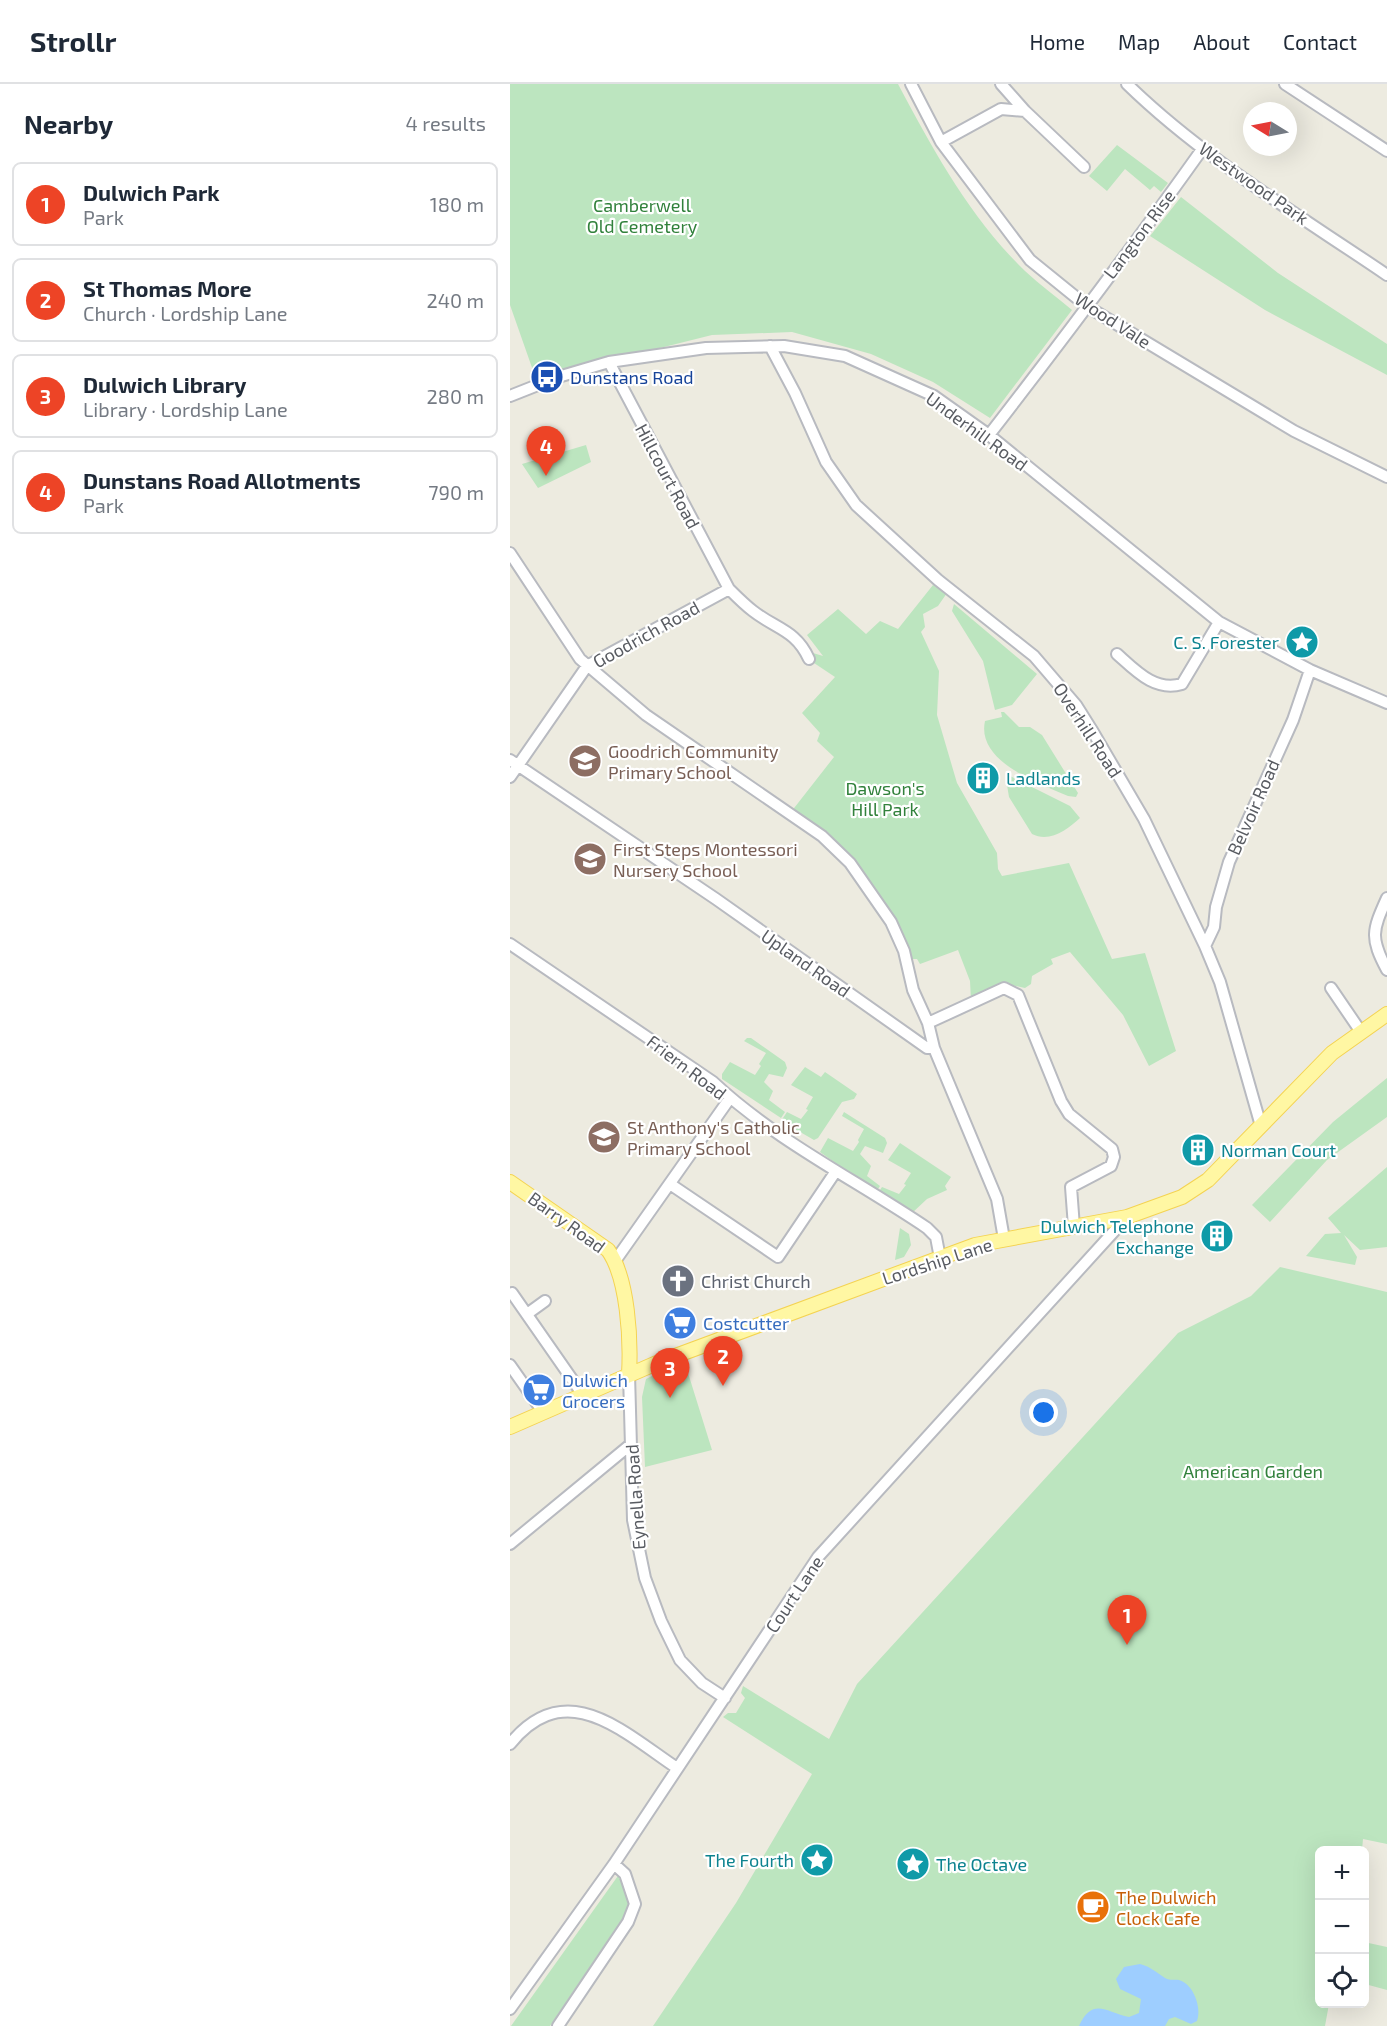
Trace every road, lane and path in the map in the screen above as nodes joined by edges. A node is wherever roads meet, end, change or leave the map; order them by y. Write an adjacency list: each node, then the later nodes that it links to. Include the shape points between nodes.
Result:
1 (911, 84): 6 (street, Wood Vale)
2 (1001, 84): 5 (street)
3 (1127, 84): 7 (street, Westwood Park)
4 (1285, 84): 8 (street)
5 (1025, 111): 6 (street, via 1001,109); 9 (street)
6 (942, 142): 11 (street, Wood Vale, via 1030,260)
7 (1203, 148): 10 (street, Westwood Park); 11 (street, Langton Rise)
8 (1387, 151)
9 (1084, 167)
10 (1387, 275)
11 (1088, 307): 15 (street, Langton Rise); 16 (street, Wood Vale, via 1294,432)
12 (770, 346): 13 (street, Underhill Road, via 706,348); 15 (street, Underhill Road, via 844,356 934,396); 29 (street, Overhill Road, via 826,462 856,505 938,580 1034,656 1076,705 1144,819)
13 (609, 362): 14 (street, Underhill Road); 18 (street, Hillcourt Road)
14 (510, 396)
15 (989, 435): 19 (street, Underhill Road)
16 (1387, 477)
17 (510, 553): 22 (street)
18 (729, 589): 21 (street, via 802,644); 22 (street, Goodrich Road)
19 (1219, 622): 20 (street, via 1182,684 1159,685 1143,677); 23 (street, Underhill Road)
20 (1117, 654)
21 (809, 659)
22 (587, 666): 25 (street, Goodrich Road); 33 (street, via 646,715 822,836 850,863 891,922)
23 (1310, 670): 24 (street, Underhill Road); 29 (street, Belvoir Road, via 1293,720 1229,862 1214,927)
24 (1387, 703)
25 (514, 763): 26 (street, Goodrich Road); 35 (street, Upland Road, via 927,1048)
26 (510, 777)
27 (1387, 898): 30 (street, via 1373,938)
28 (510, 944): 36 (street, Friern Road, via 713,1082)
29 (1205, 946): 37 (street, Overhill Road, via 1220,982)
30 (1387, 970)
31 (1331, 988): 34 (street)
32 (1387, 1014): 34 (main road, Lordship Lane)
33 (928, 1023): 35 (street); 42 (street, via 1004,988 1018,994 1061,1101 1069,1114 1112,1149 1111,1166 1071,1187)
34 (1361, 1032): 37 (main road, Lordship Lane, via 1332,1053)
35 (934, 1048): 43 (street, via 997,1199)
36 (730, 1098): 38 (street, Friern Road); 40 (street)
37 (1261, 1126): 41 (main road, Lordship Lane, via 1205,1182 1182,1197)
38 (836, 1171): 40 (street, via 778,1257); 44 (street, Friern Road, via 927,1228 936,1237)
39 (510, 1182): 45 (main road, Barry Road, via 608,1250)
40 (670, 1184): 45 (street)
41 (1127, 1217): 42 (main road, Lordship Lane); 56 (street, Court Lane, via 818,1557)
42 (1074, 1227): 43 (main road, Lordship Lane)
43 (1004, 1239): 44 (main road, Lordship Lane)
44 (940, 1258): 50 (main road, Lordship Lane)
45 (615, 1260): 50 (main road, Barry Road, via 621,1277)
46 (512, 1293): 48 (street)
47 (545, 1301): 48 (street)
48 (527, 1314): 51 (street)
49 (510, 1365): 52 (street)
50 (629, 1374): 51 (main road, Lordship Lane); 54 (street, Eynella Road)
51 (583, 1395): 52 (main road, Lordship Lane)
52 (543, 1412): 53 (main road, Lordship Lane)
53 (510, 1427)
54 (630, 1445): 55 (street); 56 (street, Eynella Road, via 635,1534 651,1598 683,1665)
55 (510, 1544)
56 (724, 1698): 58 (street, Court Lane)
57 (510, 1744): 58 (street, via 542,1717 579,1712 611,1724)
58 (677, 1768): 59 (street, Court Lane)
59 (614, 1864): 60 (street, Court Lane); 61 (street, via 625,1874 635,1905 628,1922)
60 (512, 2002)
61 (558, 2026)

